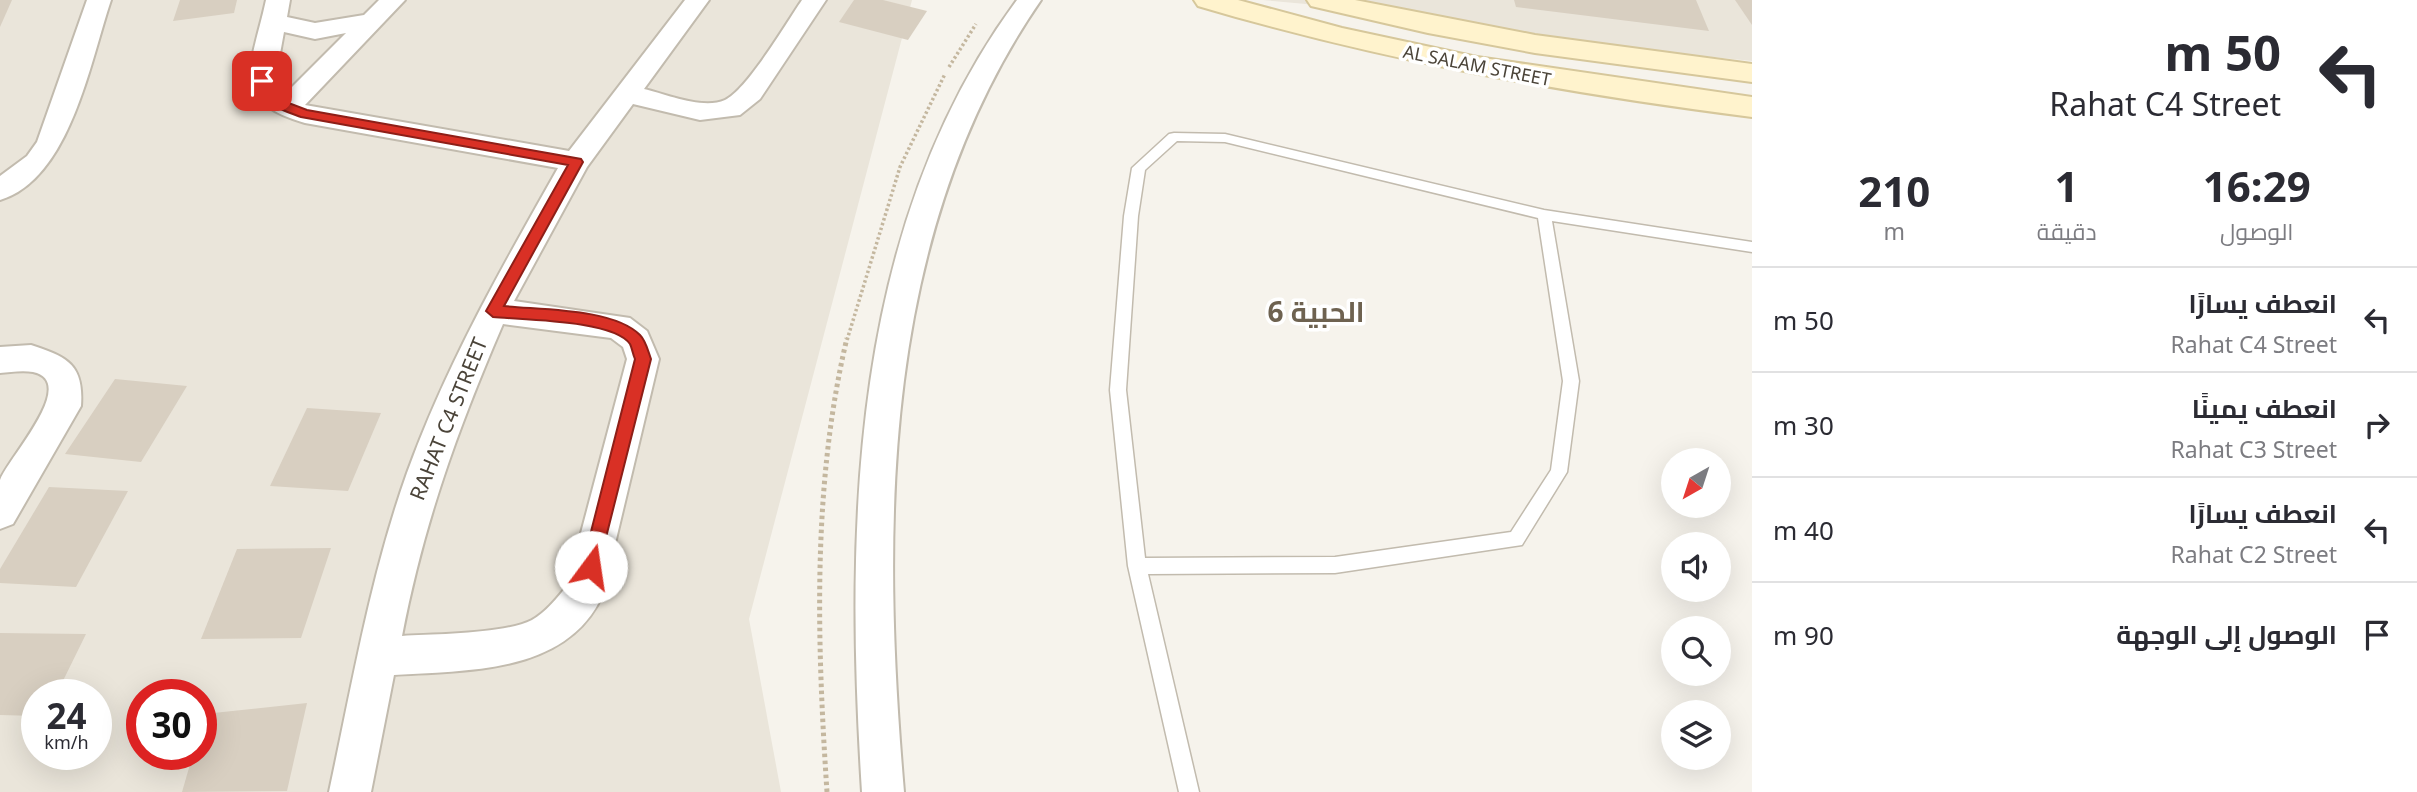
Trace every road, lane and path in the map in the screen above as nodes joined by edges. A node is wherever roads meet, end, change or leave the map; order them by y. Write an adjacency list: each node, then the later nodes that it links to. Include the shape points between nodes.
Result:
1 (99, 0): 14 (street)
2 (393, 0): 9 (street)
3 (697, 0): 11 (street)
4 (814, 0): 11 (street, via 751,93 730,109 700,111)
5 (1029, 0): 28 (street, via 993,52 961,113 915,242 889,356 874,501 872,591 874,692)
6 (1208, 0): 12 (street, AL SALAM STREET, via 1459,65)
7 (1321, 0): 10 (street, AL SALAM STREET, via 1492,38)
8 (276, 11): 9 (street, via 315,31); 13 (street, via 262,81 273,102)
9 (368, 22): 13 (street)
10 (1752, 73)
11 (625, 93): 15 (street)
12 (1752, 107)
13 (286, 108): 15 (street)
14 (55, 123): 16 (street); 17 (street, via 50,143 37,163)
15 (576, 162): 20 (street)
16 (0, 173)
17 (0, 190)
18 (1544, 215): 19 (lane); 23 (lane, via 1571,381 1559,472 1516,538 1335,565); 23 (lane, via 1225,138 1174,136 1139,169 1131,216 1118,390)
19 (1752, 247)
20 (493, 311): 24 (street, RAHAT C4 STREET, via 425,472 398,560); 24 (street, RAHAT C4 STREET, via 619,327 636,340 643,359 584,594 566,618 540,636 509,644)
21 (0, 360): 22 (street, via 31,358 54,366 66,384 64,405)
22 (0, 513)
23 (1137, 566): 29 (lane)
24 (376, 657): 26 (street, RAHAT C4 STREET)
25 (827, 784): 27 (path)
26 (350, 792)
27 (827, 792)
28 (883, 792)
29 (1189, 792)

